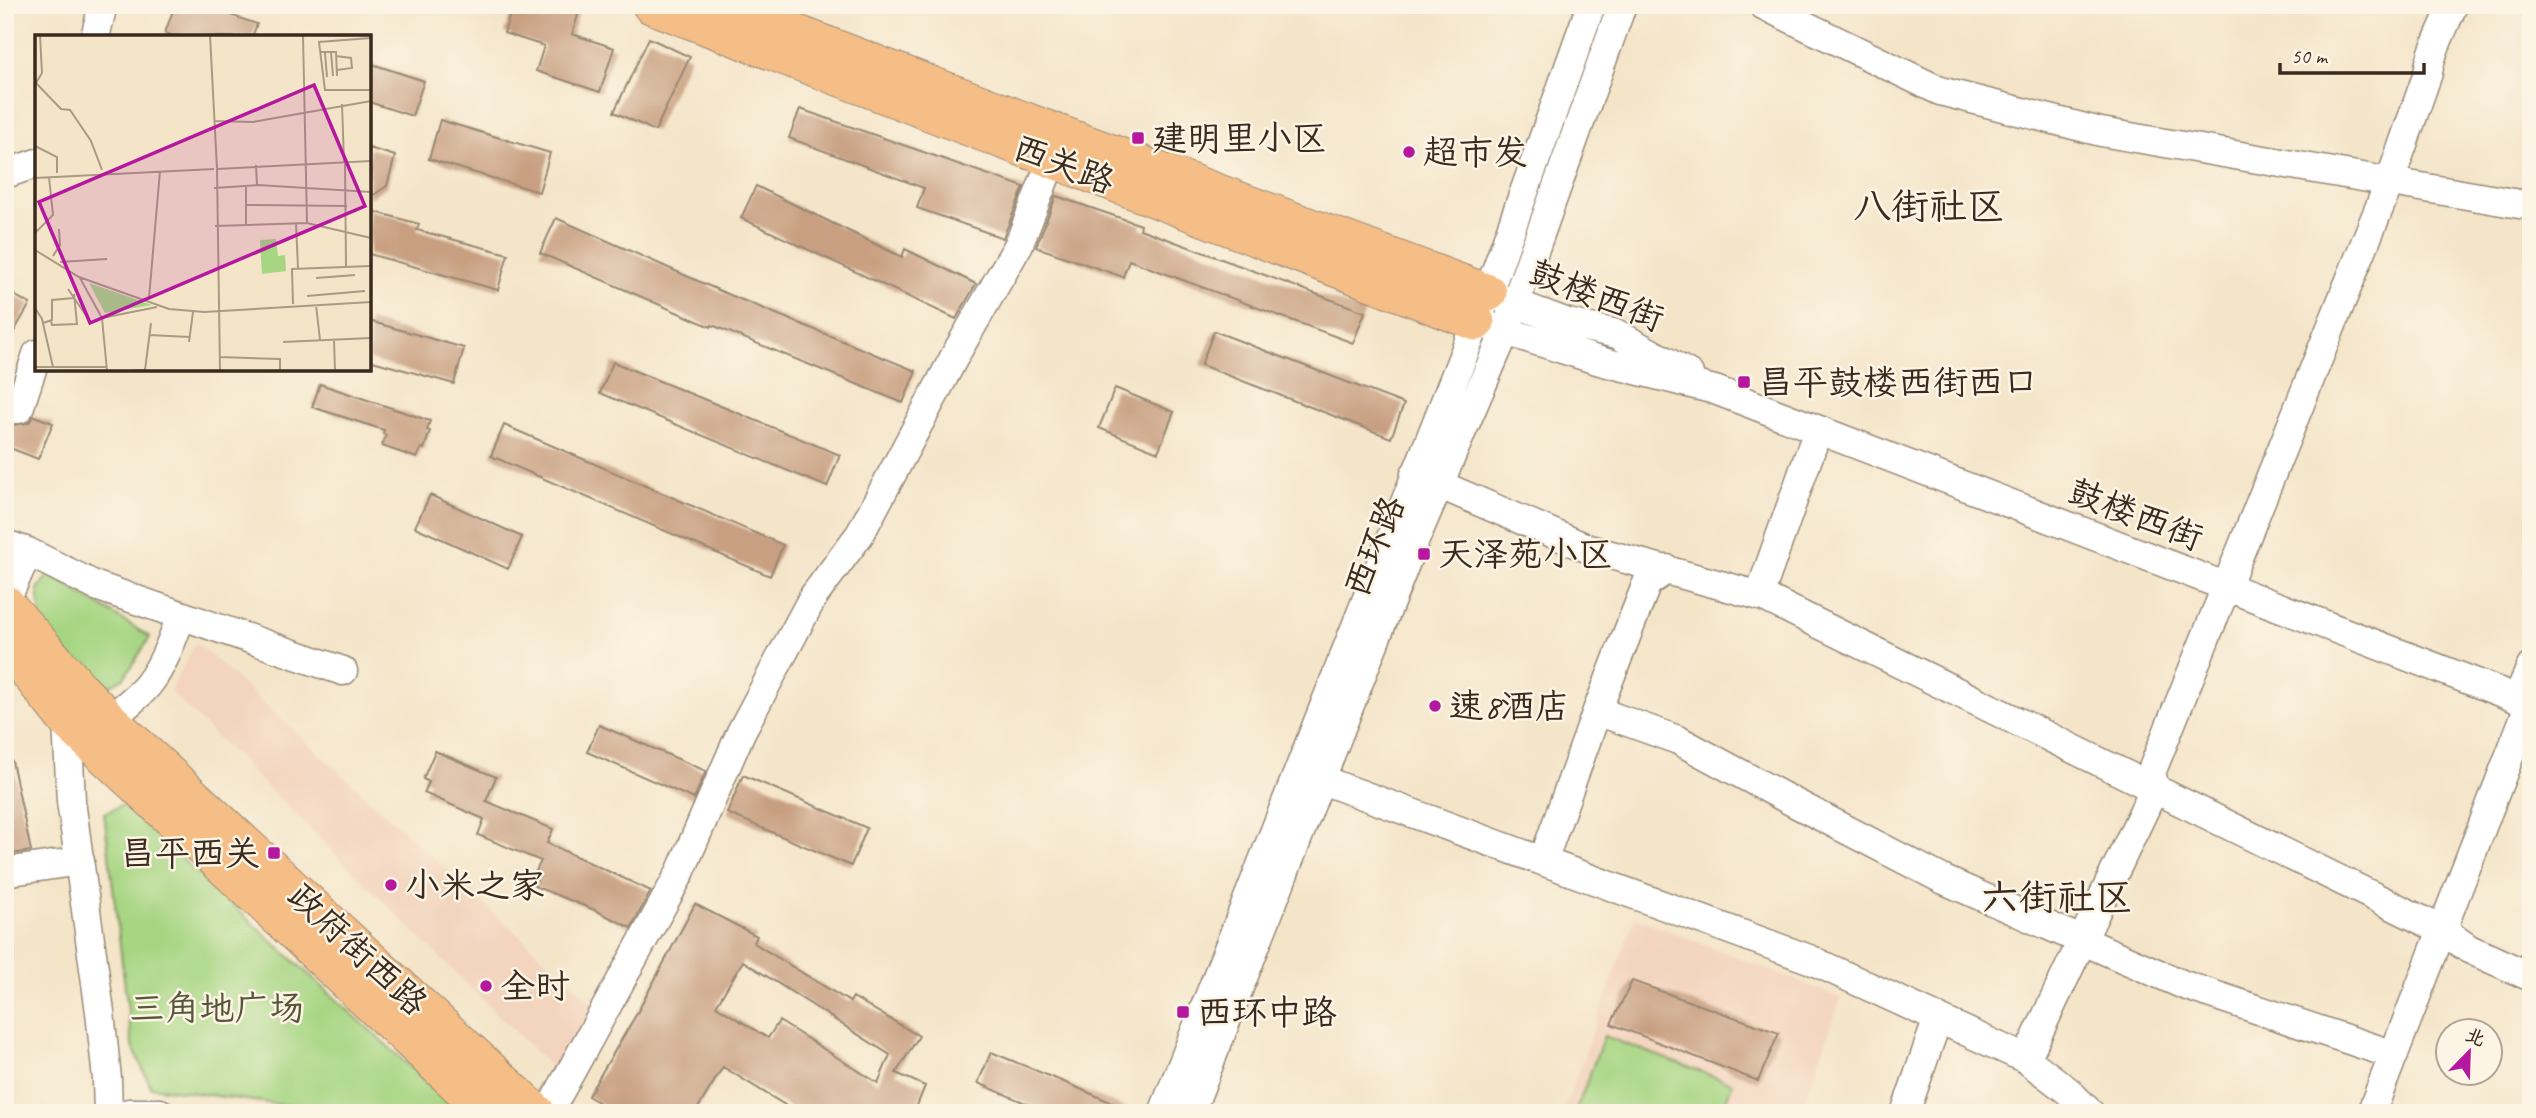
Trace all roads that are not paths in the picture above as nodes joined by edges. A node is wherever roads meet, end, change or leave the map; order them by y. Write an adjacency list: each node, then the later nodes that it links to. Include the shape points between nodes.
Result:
1 (103, 5): 8 (street)
2 (651, 5): 9 (main road, 西关路)
3 (722, 5): 14 (main road, 西关路, via 1037,125)
4 (1591, 5): 14 (street, 西环路)
5 (1622, 5): 14 (street, 西环路)
6 (1763, 5): 12 (street, via 1940,91 2101,132)
7 (2453, 5): 12 (street, via 2430,56)
8 (96, 35)
9 (1052, 160): 14 (main road, 西关路); 47 (street, via 1019,244 860,534 807,609 741,732 679,875)
10 (35, 164): 11 (street)
11 (5, 174)
12 (2390, 181): 13 (street); 21 (street)
13 (2531, 206)
14 (1496, 312): 17 (street, 鼓楼西街, via 1617,334 1715,390); 18 (street, 西环路)
15 (35, 360): 16 (street, via 19,409)
16 (5, 409)
17 (1818, 430): 21 (street, 鼓楼西街); 22 (street)
18 (1427, 479): 20 (street, via 1589,549); 31 (street, 西环路, via 1411,549)
19 (17, 548): 23 (street); 24 (street, via 96,586)
20 (1667, 569): 22 (street); 29 (street, via 1647,583)
21 (2227, 588): 28 (street, 鼓楼西街); 32 (street, via 2151,773)
22 (1759, 596): 32 (street)
23 (5, 602): 30 (main road, 政府街西路)
24 (181, 617): 27 (street); 30 (street, via 149,684 118,711)
25 (5, 643): 30 (main road, 政府街西路)
26 (2531, 667): 28 (street)
27 (343, 671)
28 (2526, 702): 36 (street)
29 (1597, 711): 34 (street); 37 (street, via 1678,740 1944,880)
30 (89, 713): 33 (street, via 71,801); 45 (main road, 政府街西路); 46 (main road, 政府街西路)
31 (1310, 776): 34 (street); 48 (street, 西环路); 49 (street, 西环路)
32 (2155, 787): 36 (street); 37 (street)
33 (80, 861): 35 (street); 42 (street)
34 (1543, 861): 39 (street, via 1809,959)
35 (5, 873)
36 (2442, 930): 38 (street, via 2469,949); 40 (street)
37 (2082, 940): 40 (street, via 2185,985); 41 (street)
38 (2531, 977)
39 (1938, 1018): 41 (street); 50 (street)
40 (2394, 1055): 52 (street)
41 (2026, 1059): 51 (street)
42 (108, 1113)
43 (129, 1113): 44 (street)
44 (160, 1113)
45 (488, 1113)
46 (537, 1113)
47 (548, 1113)
48 (1163, 1113)
49 (1191, 1113)
50 (1905, 1113)
51 (2090, 1113)
52 (2371, 1113)

